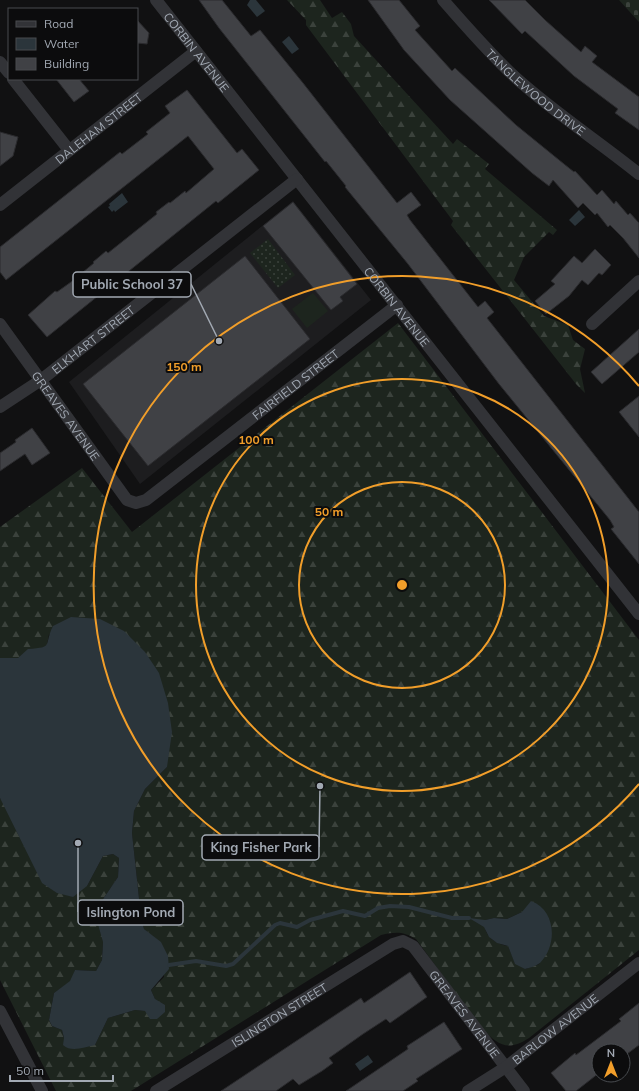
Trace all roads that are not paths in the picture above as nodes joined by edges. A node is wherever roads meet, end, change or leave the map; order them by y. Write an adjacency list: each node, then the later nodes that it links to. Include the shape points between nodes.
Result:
1 (156, 0): 3 (street, CORBIN AVENUE)
2 (443, 0): 8 (street, TANGLEWOOD DRIVE, via 515,78)
3 (196, 51): 7 (street, DALEHAM STREET); 9 (street, CORBIN AVENUE)
4 (0, 62): 5 (street)
5 (8, 72)
6 (14, 80): 7 (street)
7 (69, 150): 10 (street, DALEHAM STREET)
8 (639, 174)
9 (297, 179): 12 (street, CORBIN AVENUE); 15 (street, ELKHART STREET)
10 (0, 205)
11 (639, 281): 14 (street)
12 (397, 306): 17 (street, FAIRFIELD STREET, via 146,500); 18 (street, CORBIN AVENUE)
13 (0, 324): 15 (street, GREAVES AVENUE)
14 (592, 324)
15 (41, 380): 16 (street, ELKHART STREET); 17 (street, GREAVES AVENUE, via 127,500)
16 (0, 408)
17 (136, 503)
18 (639, 614)
19 (403, 941): 22 (street, GREAVES AVENUE, via 413,946); 24 (street, ISLINGTON STREET, via 393,944)
20 (639, 963): 22 (street, BARLOW AVENUE)
21 (0, 1010): 23 (street)
22 (506, 1067): 25 (street, BARLOW AVENUE); 26 (street, GREAVES AVENUE)
23 (42, 1091)
24 (156, 1091)
25 (468, 1091)
26 (524, 1091)

